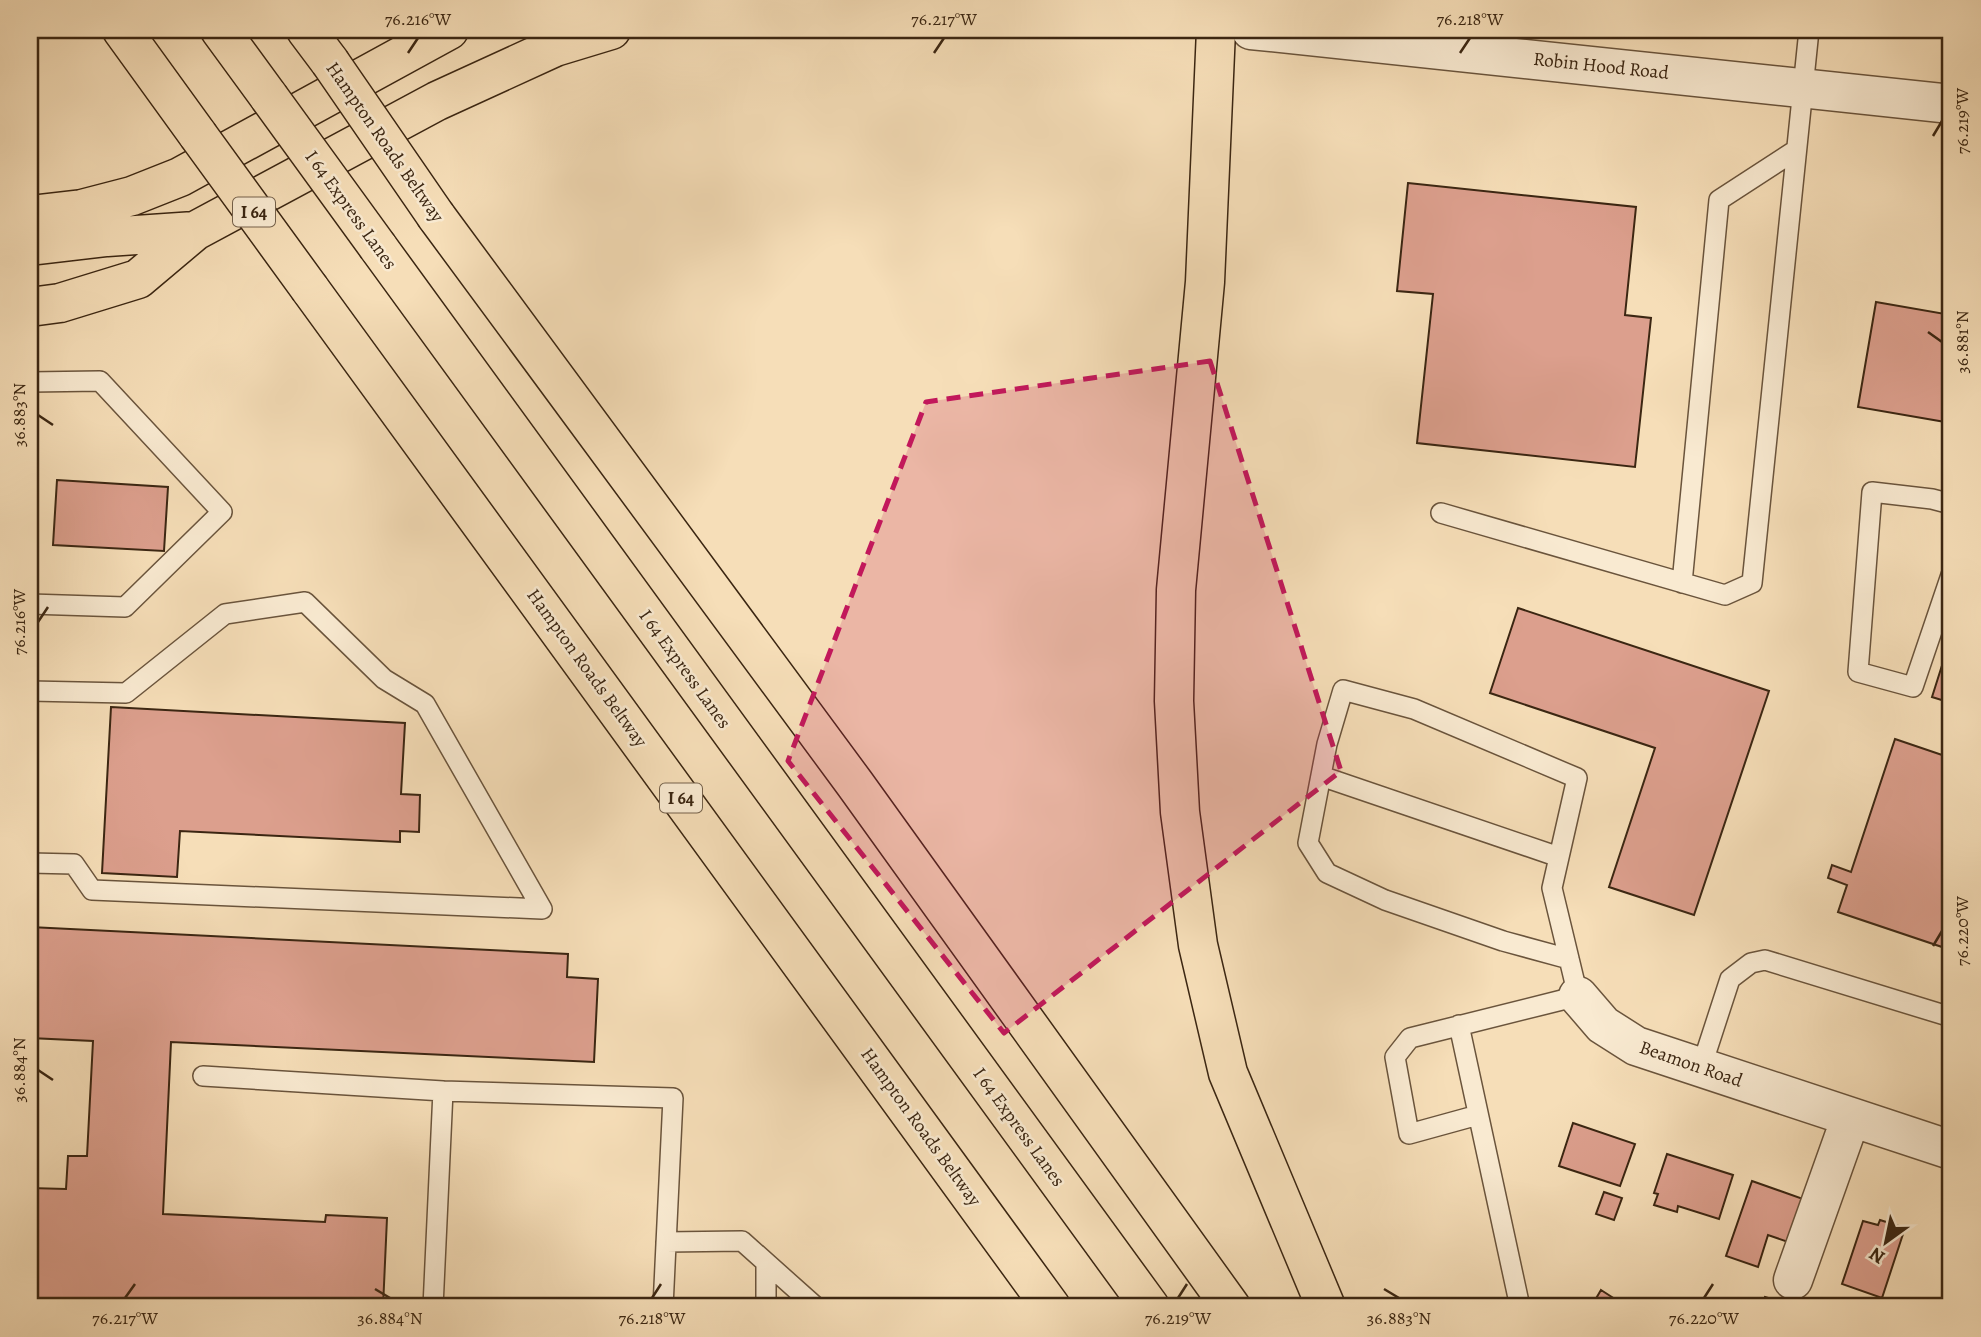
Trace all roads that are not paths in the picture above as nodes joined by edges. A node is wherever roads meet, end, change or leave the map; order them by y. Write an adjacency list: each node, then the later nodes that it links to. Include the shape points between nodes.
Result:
1 (122, 30): 44 (main road, Hampton Roads Beltway / I 64, bridge)
2 (220, 30): 45 (main road, I 64 Express Lanes, bridge)
3 (306, 30): 9 (main road, Hampton Roads Beltway)
4 (449, 30): 13 (main road, via 180,177 132,197)
5 (611, 30): 14 (main road, via 555,47 485,78)
6 (1216, 30): 47 (main road, via 1205,282 1176,590 1174,701 1180,812 1198,945 1228,1073)
7 (1251, 30): 10 (street, Robin Hood Road)
8 (1809, 30): 10 (lane)
9 (322, 46): 46 (main road, Hampton Roads Beltway, bridge, via 436,216 855,784)
10 (1803, 87): 11 (street, Robin Hood Road); 12 (lane)
11 (1951, 104)
12 (1796, 150): 21 (lane, via 1719,200); 21 (lane, via 1752,583 1725,595)
13 (30, 215)
14 (195, 231): 15 (main road); 16 (main road, via 138,279 60,303)
15 (30, 246)
16 (30, 307)
17 (30, 382): 22 (lane, via 100,381 222,512 125,607)
18 (1951, 504): 20 (lane, via 1872,492 1858,672 1913,687)
19 (1441, 513): 21 (lane)
20 (1951, 575)
21 (1682, 583)
22 (30, 604)
23 (30, 691): 26 (lane, via 126,693 225,614 305,602 384,679 425,704 541,909 92,891 74,864)
24 (1321, 776): 25 (lane); 25 (lane, Beamon Road, via 1343,690 1414,709 1577,778); 27 (lane, via 1308,843 1327,873 1385,900)
25 (1559, 857): 27 (lane, Beamon Road, via 1552,888)
26 (30, 863)
27 (1569, 960): 28 (lane, Beamon Road)
28 (1578, 996): 30 (lane); 31 (street, Beamon Road, via 1603,1026 1636,1046)
29 (1951, 1017): 31 (lane, via 1765,960 1751,963 1730,979)
30 (1459, 1026): 34 (lane); 34 (lane, via 1410,1038 1395,1057 1409,1134)
31 (1701, 1068): 35 (street, Beamon Road)
32 (203, 1076): 33 (lane)
33 (443, 1091): 37 (lane, via 673,1098); 40 (lane)
34 (1478, 1115): 48 (lane)
35 (1851, 1117): 36 (street, Beamon Road); 39 (street)
36 (1951, 1150)
37 (666, 1242): 38 (lane, via 742,1241); 41 (lane)
38 (766, 1263): 42 (lane); 43 (lane)
39 (1793, 1280)
40 (433, 1307)
41 (663, 1307)
42 (766, 1307)
43 (816, 1307)
44 (1051, 1307)
45 (1150, 1307)
46 (1231, 1307)
47 (1326, 1307)
48 (1520, 1307)

